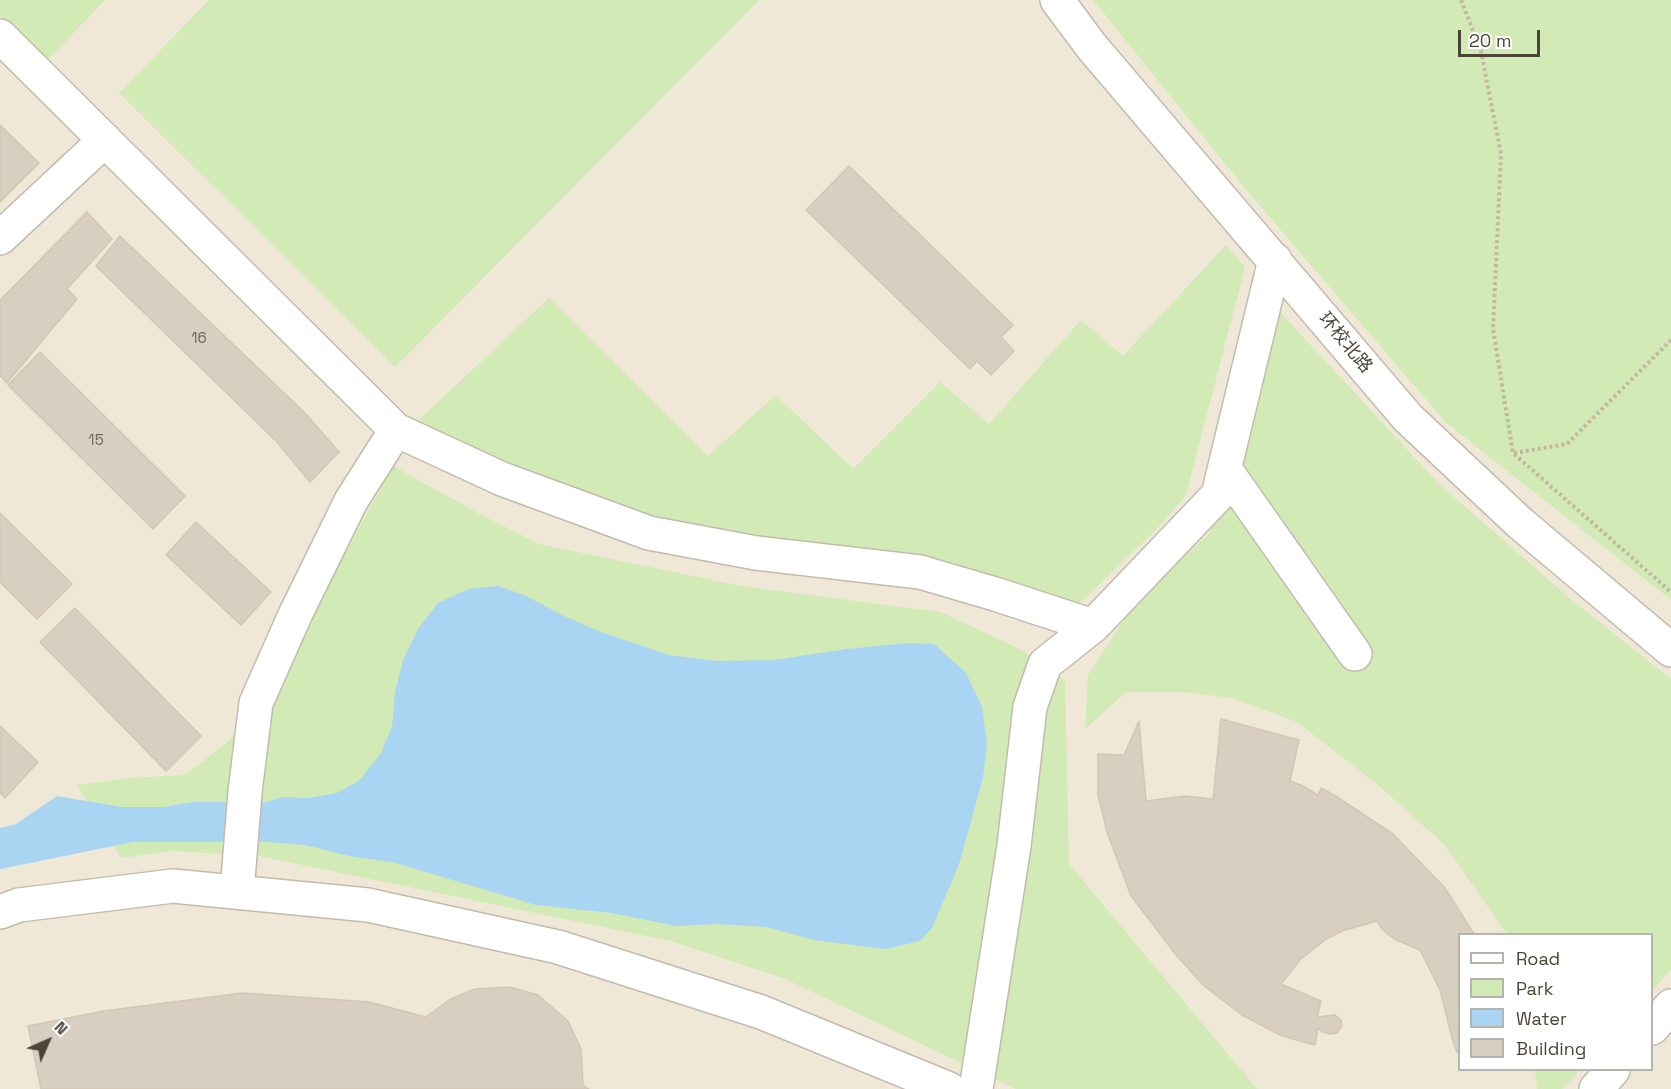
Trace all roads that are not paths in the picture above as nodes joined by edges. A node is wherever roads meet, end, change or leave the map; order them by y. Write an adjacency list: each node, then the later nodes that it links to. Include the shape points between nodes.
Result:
1 (1057, 0): 5 (street, 环校北路, via 1100,56)
2 (0, 36): 3 (street)
3 (105, 140): 4 (street); 6 (street)
4 (0, 238)
5 (1275, 260): 7 (street); 9 (street, 环校北路, via 1408,418 1520,523)
6 (396, 430): 8 (street, via 502,479 649,533 756,553 920,572); 11 (street, via 351,501 256,703)
7 (1225, 469): 8 (street, via 1218,495); 10 (street)
8 (1093, 626): 17 (street, via 1045,664 1030,707 1014,846)
9 (1671, 650)
10 (1355, 654)
11 (237, 892): 12 (street, via 173,886 19,905); 16 (street, via 368,905 558,947 760,1012)
12 (0, 912)
13 (1671, 1006): 14 (street)
14 (1653, 1027)
15 (1612, 1071): 18 (street)
16 (949, 1089)
17 (976, 1089)
18 (1596, 1089)

